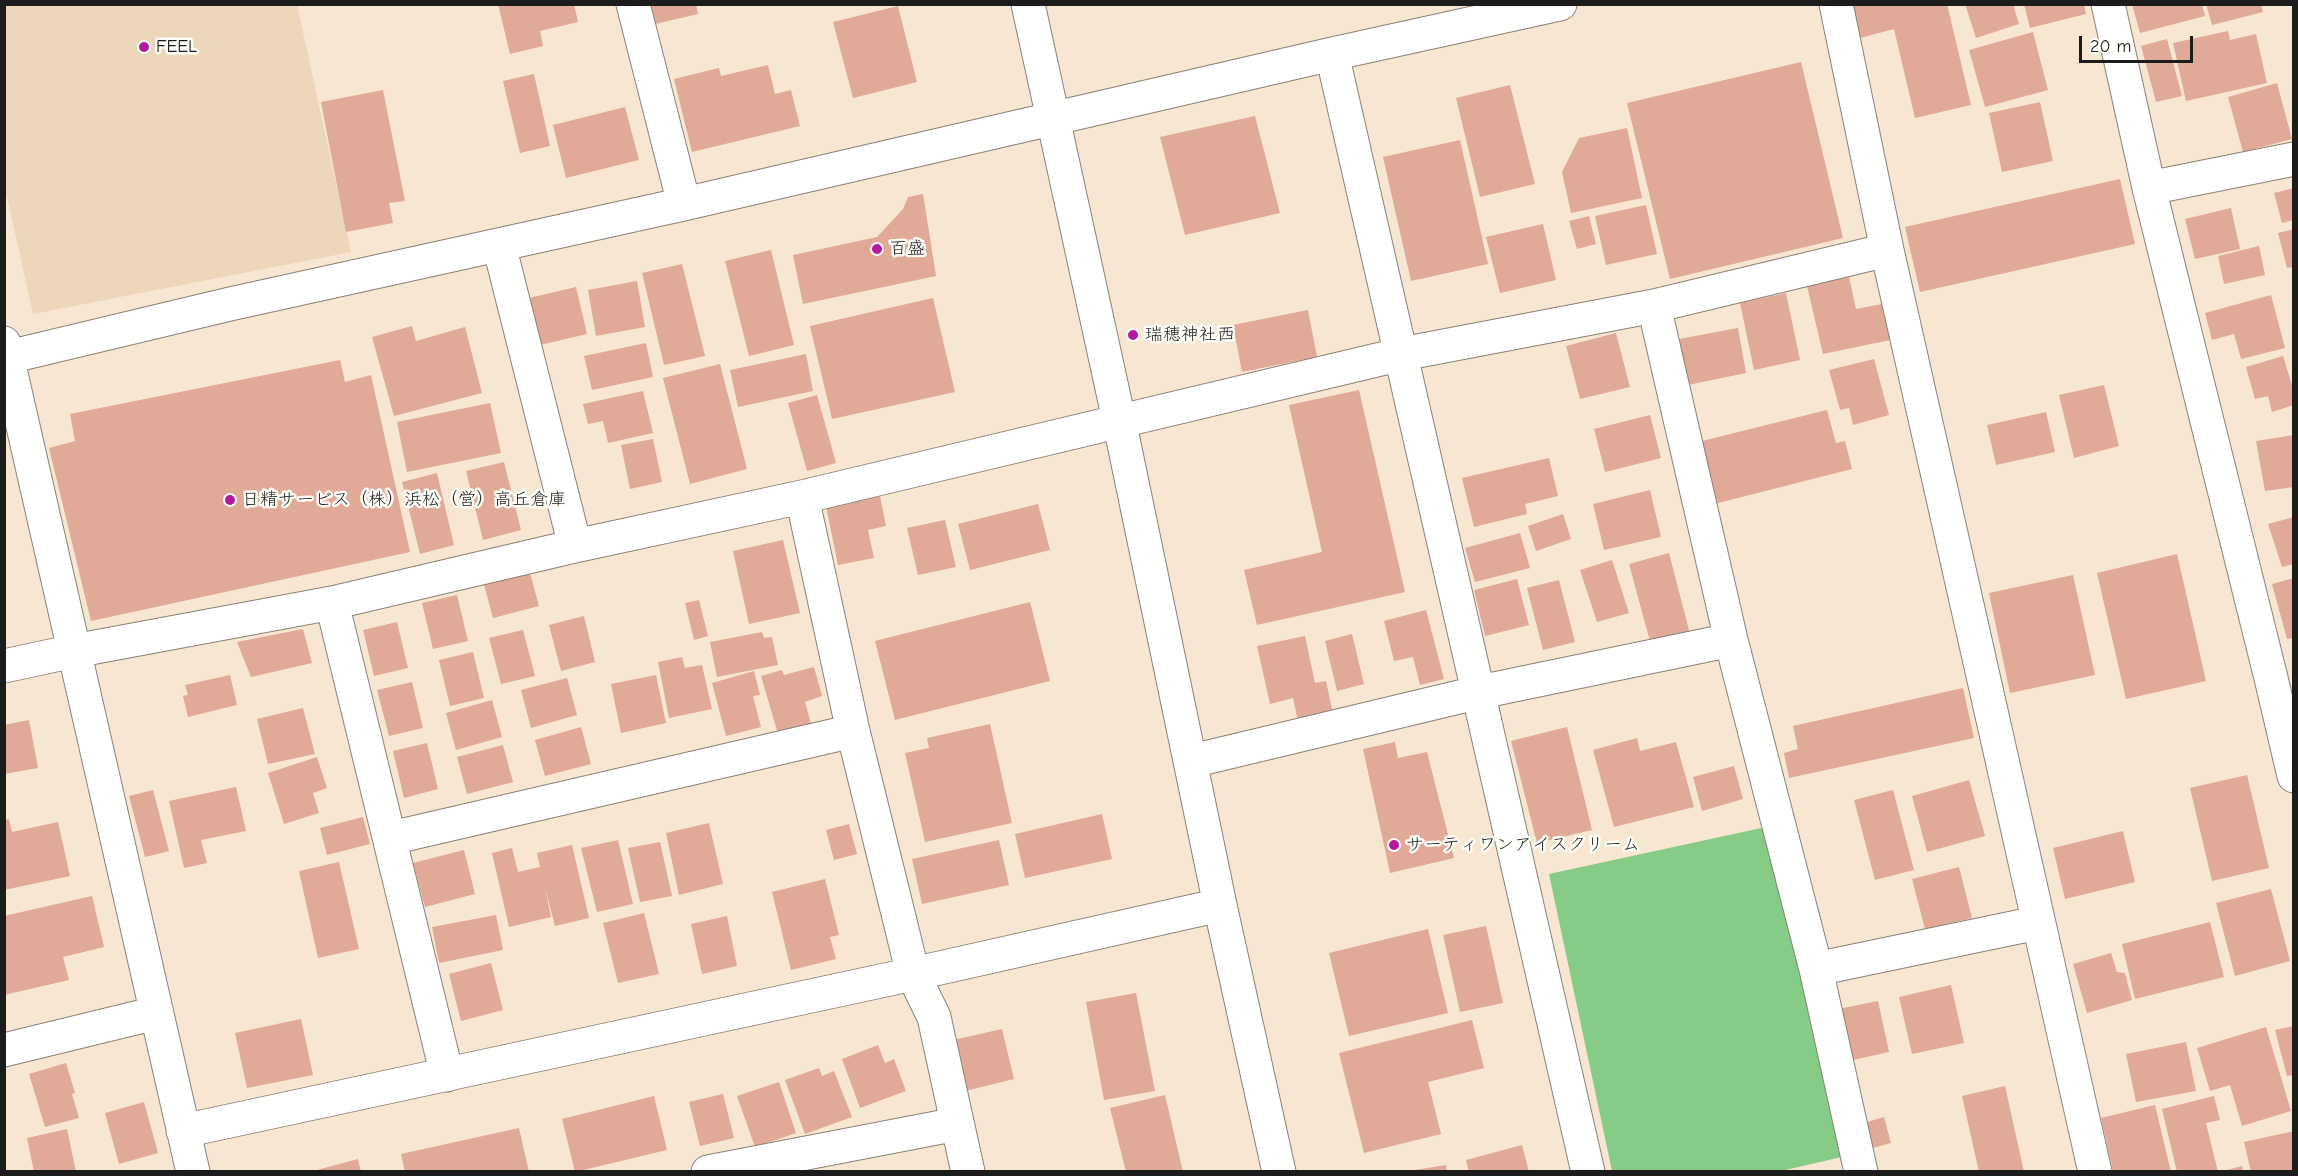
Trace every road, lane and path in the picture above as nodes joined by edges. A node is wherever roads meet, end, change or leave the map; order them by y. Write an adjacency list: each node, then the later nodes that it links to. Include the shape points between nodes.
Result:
1 (633, 4): 10 (street)
2 (1028, 4): 7 (street)
3 (1560, 4): 6 (street)
4 (1836, 4): 12 (street)
5 (2108, 4): 9 (street)
6 (1332, 54): 7 (street); 15 (street)
7 (1054, 119): 10 (street); 16 (street)
8 (2294, 159): 9 (street)
9 (2149, 188): 23 (street)
10 (684, 204): 11 (street)
11 (499, 245): 14 (street); 18 (street)
12 (1887, 250): 13 (street); 30 (street)
13 (1654, 306): 15 (street); 20 (street)
14 (5, 353): 21 (street)
15 (1402, 354): 16 (street); 24 (street)
16 (1119, 420): 17 (street); 26 (street)
17 (802, 497): 18 (street); 25 (street)
18 (574, 546): 19 (street)
19 (332, 603): 21 (street); 28 (street)
20 (1731, 640): 24 (street); 31 (street)
21 (74, 651): 22 (street); 33 (street)
22 (4, 666)
23 (2282, 675): 27 (street)
24 (1480, 692): 26 (street); 42 (street)
25 (853, 731): 28 (street); 32 (street)
26 (1192, 761): 29 (street)
27 (2294, 776)
28 (391, 838): 35 (street)
29 (1220, 905): 32 (street); 41 (street)
30 (2037, 923): 31 (street); 44 (street)
31 (1816, 969): 43 (street)
32 (913, 974): 35 (street); 36 (street, via 934,1017)
33 (156, 1013): 34 (street); 37 (street)
34 (4, 1050)
35 (447, 1075): 37 (street)
36 (957, 1124): 39 (street); 40 (street)
37 (183, 1131): 38 (street)
38 (193, 1172)
39 (708, 1172)
40 (968, 1172)
41 (1279, 1172)
42 (1588, 1172)
43 (1861, 1172)
44 (2096, 1172)

